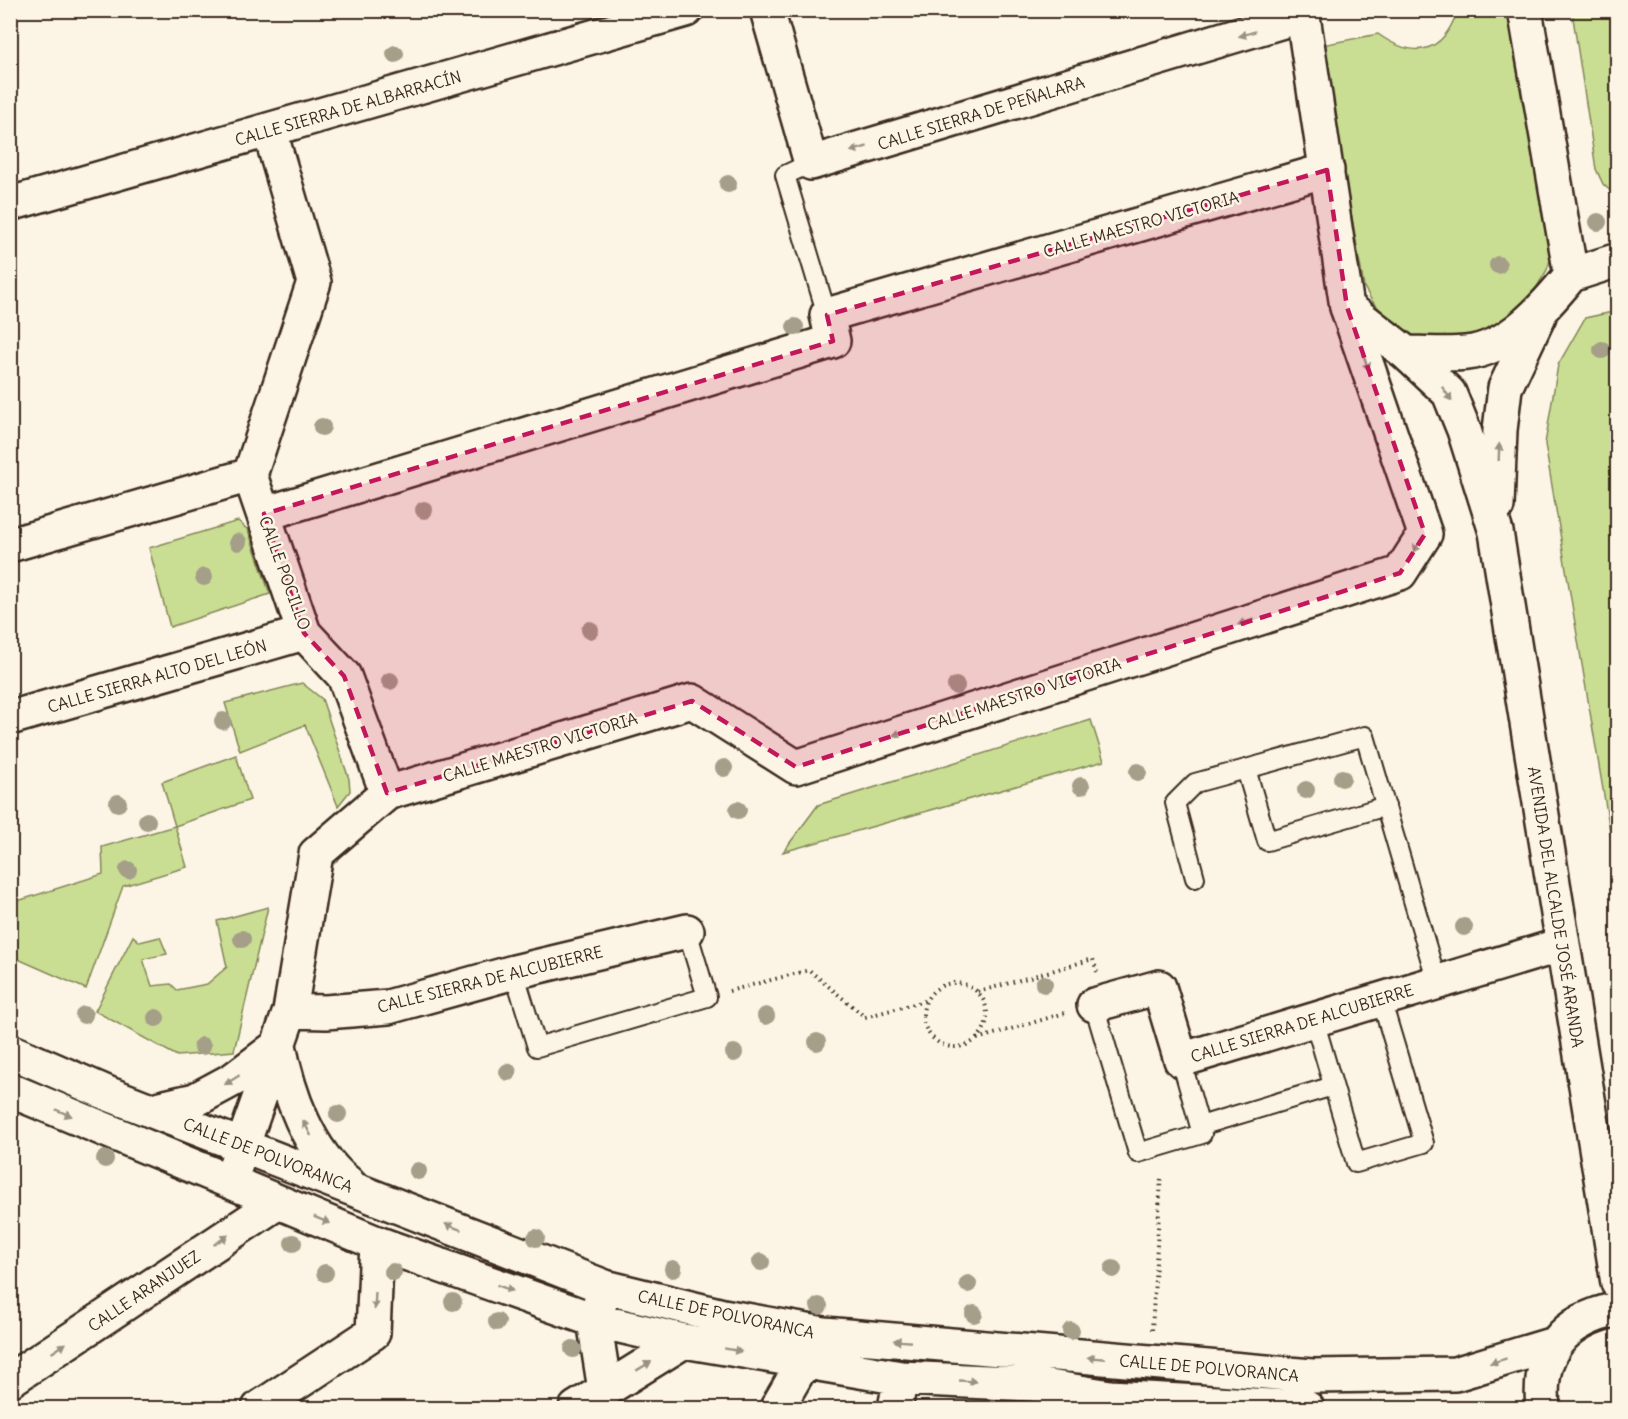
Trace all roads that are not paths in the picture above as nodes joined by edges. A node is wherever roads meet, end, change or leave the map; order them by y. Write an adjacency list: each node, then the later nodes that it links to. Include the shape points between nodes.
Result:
1 (686, 10): 5 (street, CALLE SIERRA DE ALBARRACÍN)
2 (767, 10): 6 (street)
3 (1525, 10): 10 (street)
4 (1303, 13): 6 (street, CALLE SIERRA DE PEÑALARA, one-way to 6); 7 (street)
5 (270, 132): 8 (street, CALLE SIERRA DE ALBARRACÍN); 15 (street, via 314,282)
6 (811, 163): 13 (lane, via 785,175)
7 (1327, 170): 11 (street); 13 (street, CALLE MAESTRO VICTORIA)
8 (10, 204)
9 (1617, 260): 10 (street)
10 (1571, 275): 12 (street)
11 (1347, 307): 14 (street, AVENIDA DEL ALCALDE JOSÉ ARANDA); 22 (street, CALLE MAESTRO VICTORIA, one-way to 22, via 1425,534 1400,573 796,767 692,701)
12 (1542, 311): 14 (street, via 1503,340 1468,353); 17 (street, AVENIDA DEL ALCALDE JOSÉ ARANDA, one-way to 12, via 1505,388)
13 (826, 315): 16 (street, via 833,341)
14 (1406, 353): 17 (street, AVENIDA DEL ALCALDE JOSÉ ARANDA, one-way to 17, via 1449,393)
15 (250, 475): 16 (street, CALLE POCILLO); 18 (street)
16 (264, 514): 19 (street, CALLE POCILLO)
17 (1496, 531): 26 (street, AVENIDA DEL ALCALDE JOSÉ ARANDA)
18 (10, 545)
19 (304, 633): 20 (street, CALLE SIERRA ALTO DEL LEÓN); 22 (street, CALLE POCILLO, via 344,676)
20 (10, 718)
21 (1246, 769): 23 (lane, via 1365,736); 23 (lane, via 1267,841); 24 (lane, via 1195,783 1175,803)
22 (387, 793): 31 (street, via 316,854)
23 (1386, 806): 28 (lane)
24 (1195, 879)
25 (687, 931): 27 (street, CALLE SIERRA DE ALCUBIERRE); 27 (lane, via 707,996 537,1047)
26 (1561, 945): 28 (street, CALLE SIERRA DE ALCUBIERRE); 45 (street, AVENIDA DEL ALCALDE JOSÉ ARANDA)
27 (514, 972): 31 (street, CALLE SIERRA DE ALCUBIERRE, via 388,1007)
28 (1437, 982): 29 (street, CALLE SIERRA DE ALCUBIERRE)
29 (1381, 999): 32 (street, CALLE SIERRA DE ALCUBIERRE); 36 (lane, via 1424,1143 1356,1163)
30 (1094, 1005): 35 (street, CALLE SIERRA DE ALCUBIERRE, via 1159,987); 39 (lane, via 1138,1153 1202,1134)
31 (290, 1011): 33 (street)
32 (1314, 1020): 35 (street, CALLE SIERRA DE ALCUBIERRE); 36 (lane)
33 (279, 1045): 38 (street, one-way to 38, via 234,1079 195,1100); 40 (street); 42 (street, one-way to 33, via 336,1173 306,1125 284,1074)
34 (10, 1051): 38 (street, CALLE DE POLVORANCA)
35 (1180, 1060): 39 (lane)
36 (1333, 1086): 39 (lane)
37 (10, 1090): 41 (street, CALLE DE POLVORANCA, one-way to 41)
38 (152, 1110): 40 (street, CALLE DE POLVORANCA)
39 (1200, 1126)
40 (243, 1145): 41 (street); 42 (street, CALLE DE POLVORANCA)
41 (229, 1181): 43 (street, CALLE DE POLVORANCA)
42 (356, 1189): 46 (street, CALLE DE POLVORANCA, one-way to 42)
43 (278, 1202): 44 (street, CALLE DE POLVORANCA, one-way to 44); 52 (street, CALLE ARANJUEZ, one-way to 43)
44 (377, 1243): 48 (street, CALLE DE POLVORANCA, one-way to 48); 57 (street, one-way to 57, via 374,1333)
45 (1617, 1283)
46 (605, 1287): 48 (street); 50 (street, CALLE DE POLVORANCA, one-way to 46, via 1455,1374 1312,1376 824,1334 723,1316)
47 (1617, 1309): 50 (street, via 1596,1313 1572,1325)
48 (594, 1320): 49 (street, CALLE DE POLVORANCA); 53 (street)
49 (684, 1341): 51 (street, CALLE DE POLVORANCA, one-way to 51); 53 (street, one-way to 49)
50 (1554, 1344): 61 (street, via 1542,1372)
51 (803, 1363): 54 (street, CALLE DE POLVORANCA); 59 (street)
52 (10, 1380)
53 (605, 1390): 58 (street)
54 (898, 1393): 55 (street, CALLE DE POLVORANCA, one-way to 55)
55 (1024, 1396): 56 (street, CALLE DE POLVORANCA)
56 (1108, 1403): 60 (street, CALLE DE POLVORANCA)
57 (259, 1408)
58 (576, 1408)
59 (777, 1408)
60 (1307, 1408)
61 (1543, 1408)

